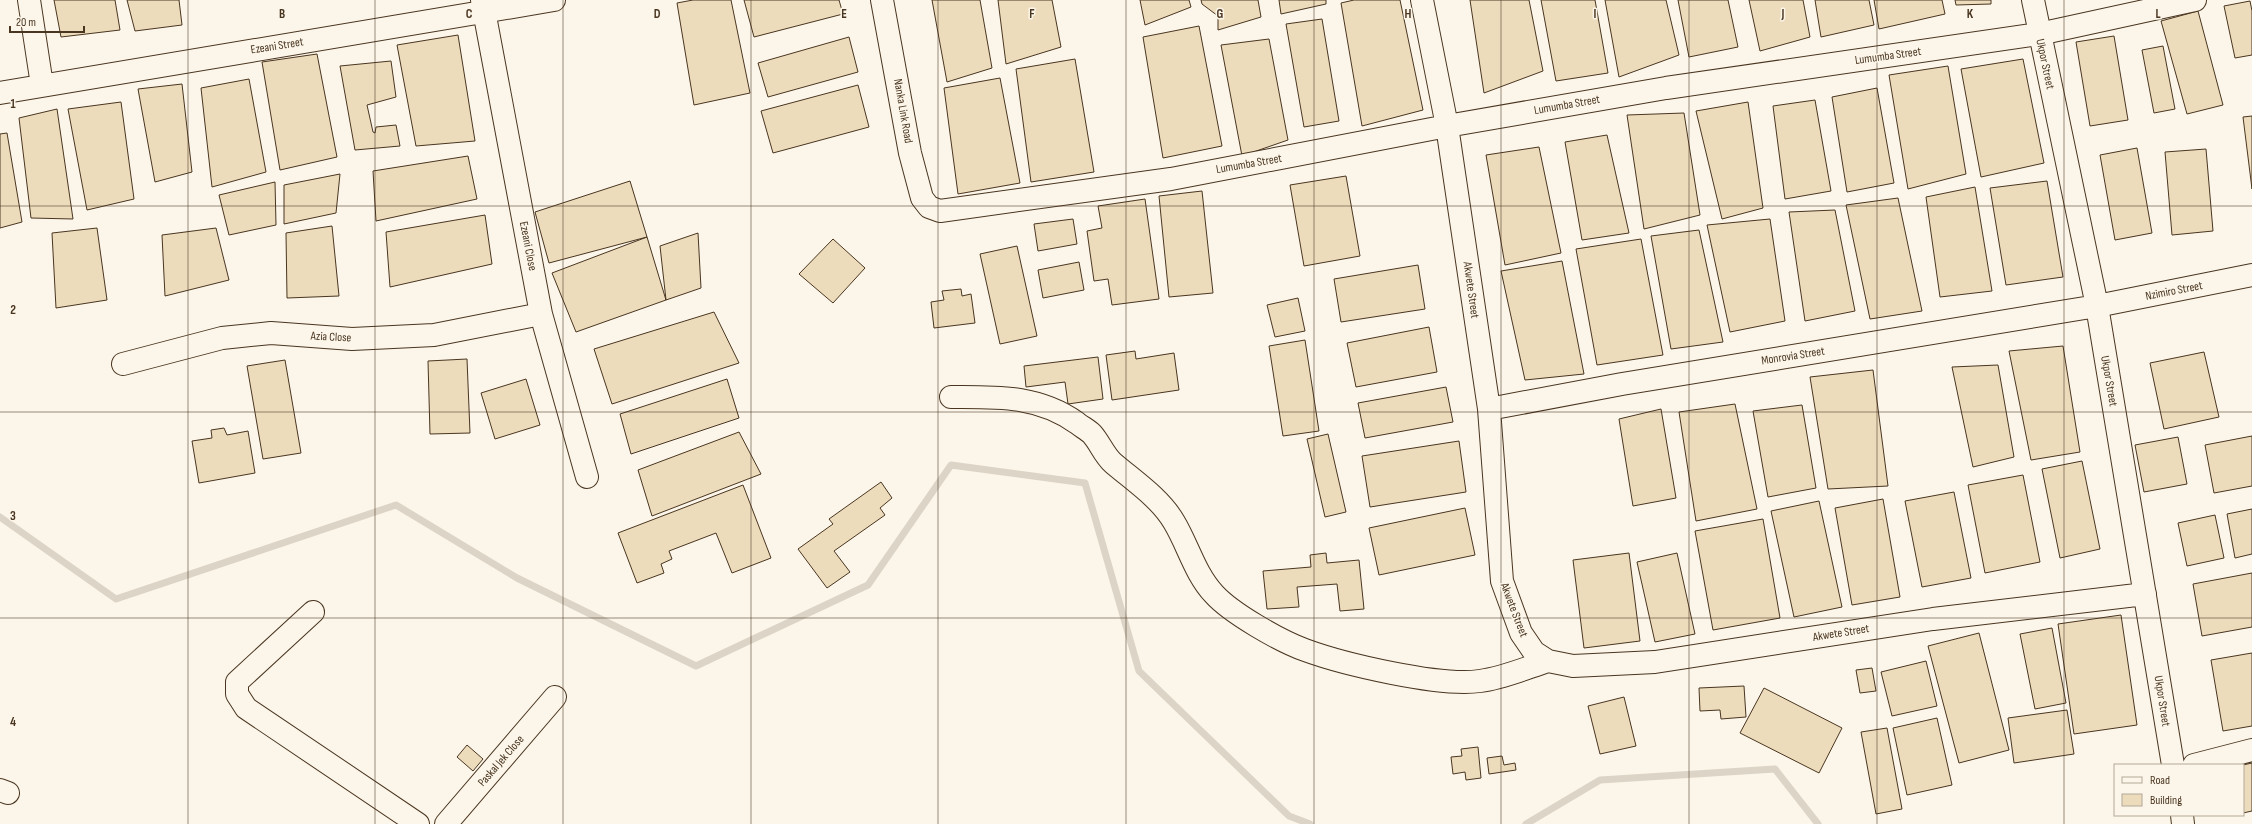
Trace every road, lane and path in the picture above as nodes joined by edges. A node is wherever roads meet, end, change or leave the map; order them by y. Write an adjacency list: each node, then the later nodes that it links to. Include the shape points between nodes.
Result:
1 (29, 0): 9 (street)
2 (554, 0): 7 (street, Ezeani Street)
3 (882, 0): 12 (street, Nanka Link Road, via 910,153 922,198 929,207)
4 (1422, 0): 11 (street, Akwete Street)
5 (2033, 0): 8 (street, Ukpor Street)
6 (2195, 0): 8 (street, Lumumba Street)
7 (483, 6): 9 (street, Ezeani Street); 15 (street, Ezeani Close)
8 (2039, 34): 11 (street, Lumumba Street, via 1666,88); 14 (street, Ukpor Street)
9 (42, 85): 10 (street, Ezeani Street)
10 (0, 93)
11 (1447, 126): 12 (street, Lumumba Street, via 1171,178); 18 (street, Akwete Street)
12 (940, 211)
13 (2252, 275): 14 (street, Nzimiro Street)
14 (2096, 306): 18 (street, Monrovia Street, via 1622,384); 20 (street, Ukpor Street)
15 (541, 314): 16 (street, Azia Close, via 434,335 352,339 271,333 222,338); 19 (street, Ezeani Close)
16 (123, 364)
17 (951, 397): 22 (street, via 998,397 1038,402 1069,417 1091,433 1111,461 1140,484 1174,521 1212,593 1245,618 1304,650 1356,665 1448,682 1480,682)
18 (1489, 409): 22 (street, Akwete Street, via 1502,581 1521,633 1534,652)
19 (587, 477)
20 (2145, 594): 22 (street, Akwete Street, via 1933,619 1655,662 1573,666); 25 (street, Ukpor Street)
21 (313, 612): 27 (street, via 237,682 237,694 246,708)
22 (1548, 662)
23 (555, 698): 28 (street, Paskal Jek Close)
24 (2252, 750): 26 (street)
25 (2173, 764)
26 (2198, 764)
27 (418, 824)
28 (446, 824)

